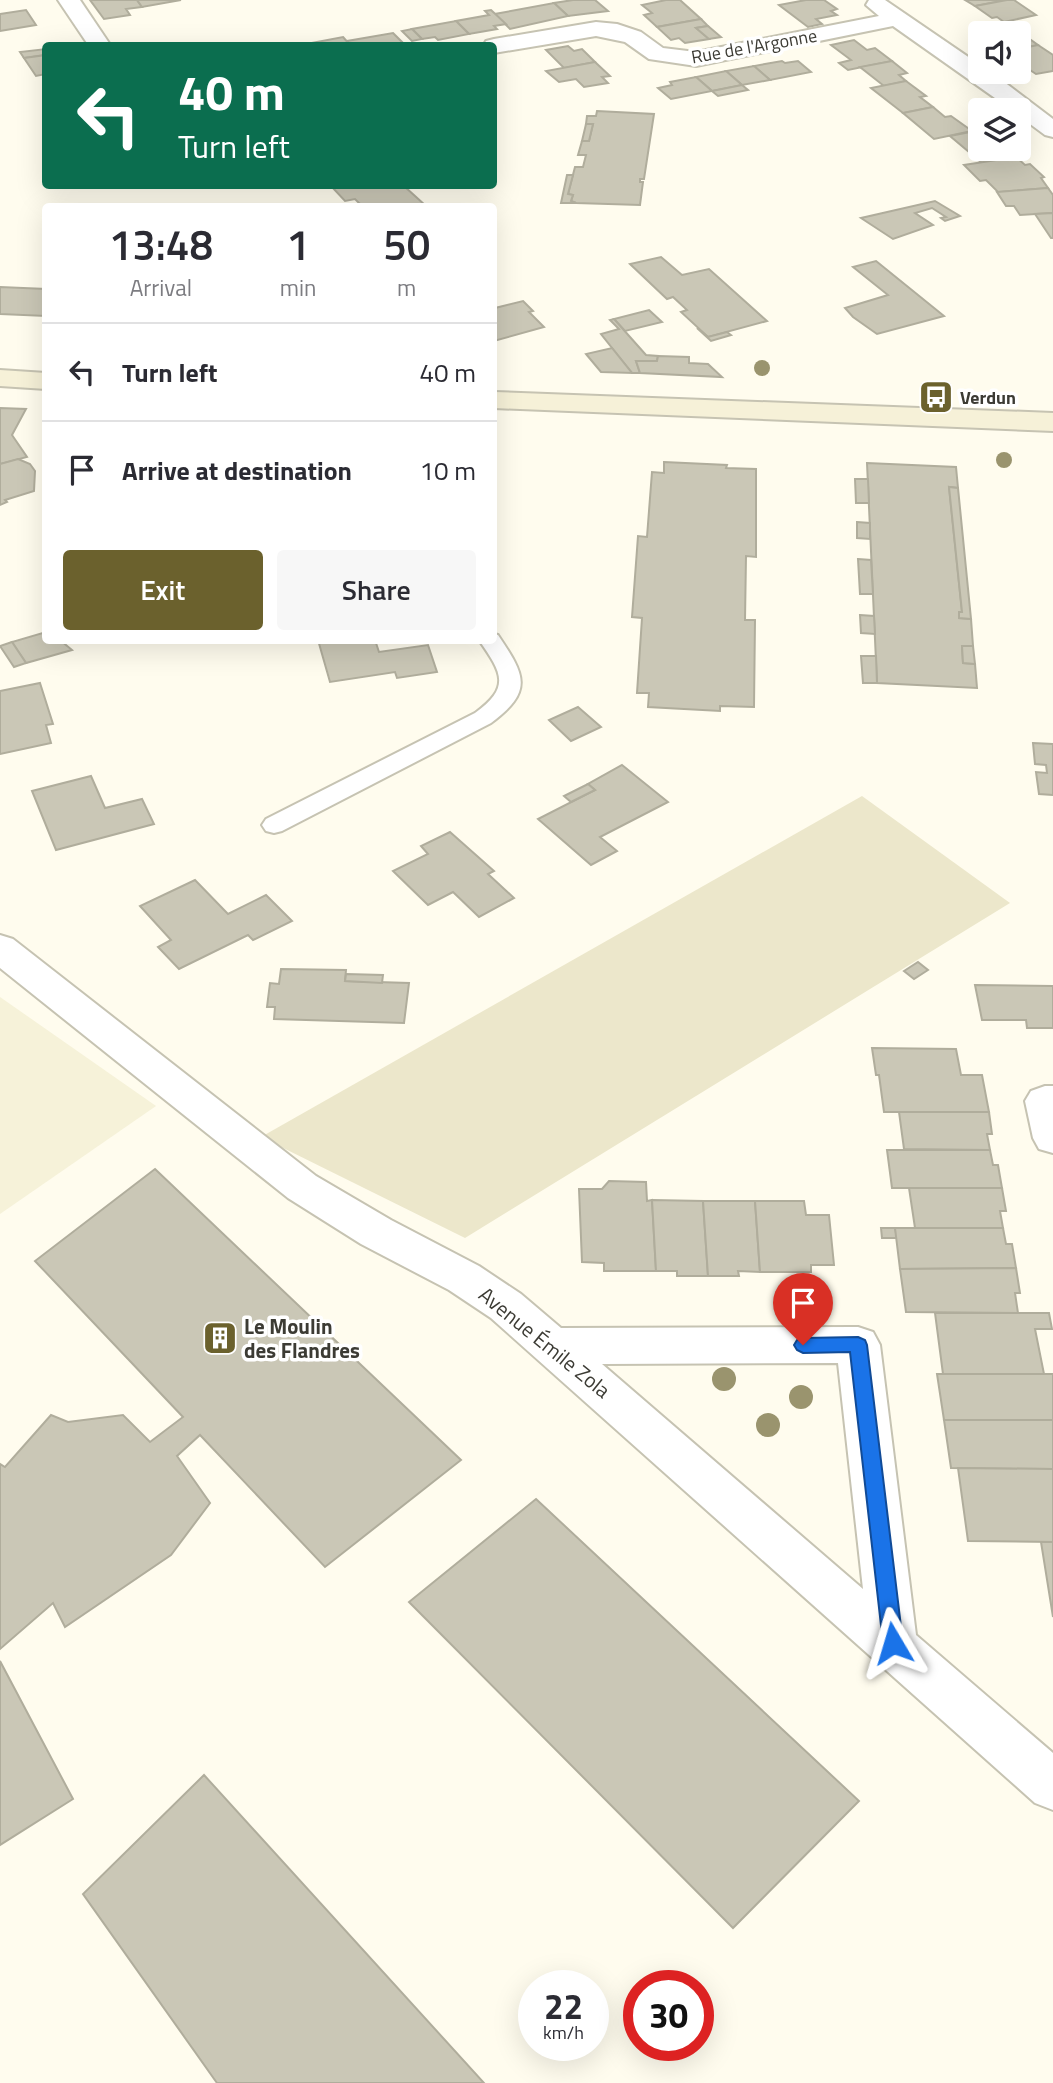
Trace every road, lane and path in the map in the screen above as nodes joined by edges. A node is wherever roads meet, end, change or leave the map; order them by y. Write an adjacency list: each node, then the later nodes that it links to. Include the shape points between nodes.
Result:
1 (69, 0): 4 (street)
2 (870, 0): 3 (street)
3 (896, 19): 5 (street, Rue de l'Argonne, via 696,60 657,54 633,37 596,29); 6 (street)
4 (97, 42)
5 (497, 45)
6 (1053, 130)
7 (0, 378): 8 (main road)
8 (42, 380)
9 (497, 400): 10 (main road)
10 (1053, 422)
11 (493, 644): 12 (lane, via 513,683 500,707)
12 (274, 825)
13 (0, 948): 16 (street, Avenue Émile Zola, via 302,1187 464,1278)
14 (1053, 1101): 15 (street, via 1045,1101)
15 (1053, 1138)
16 (556, 1346): 17 (street, Avenue Émile Zola); 17 (street, via 858,1345)
17 (893, 1643): 18 (street, Avenue Émile Zola)
18 (1053, 1786)

